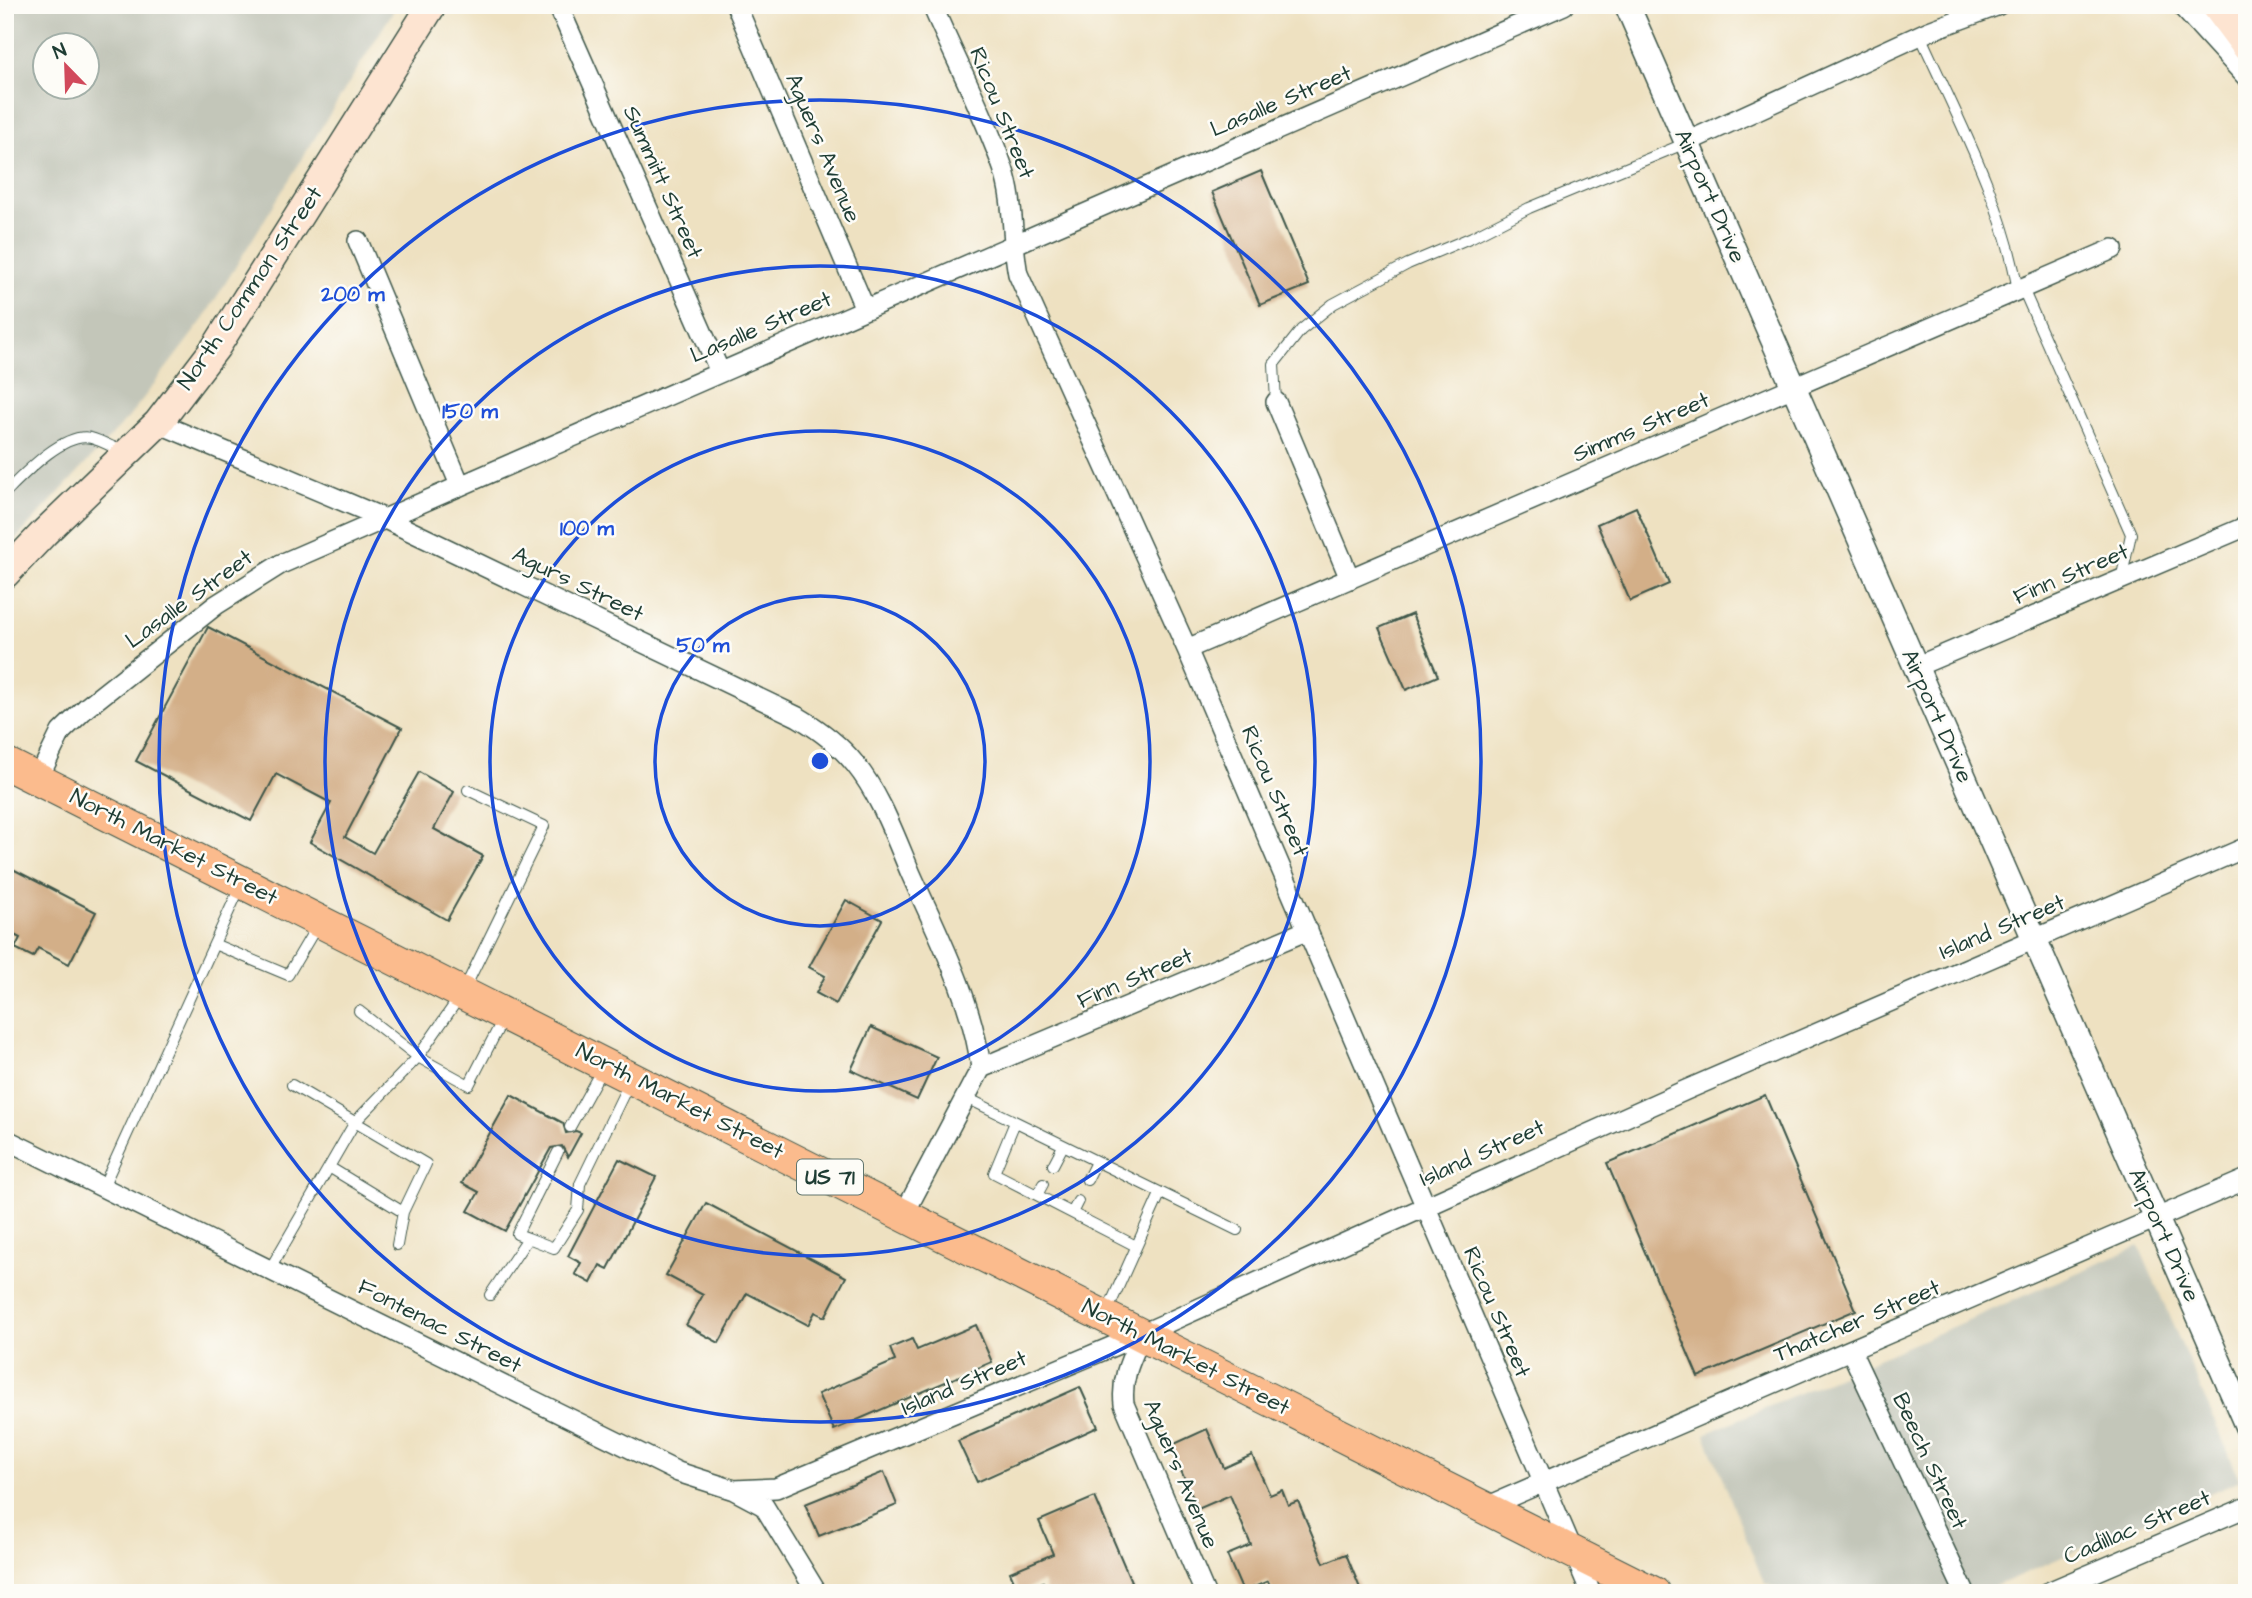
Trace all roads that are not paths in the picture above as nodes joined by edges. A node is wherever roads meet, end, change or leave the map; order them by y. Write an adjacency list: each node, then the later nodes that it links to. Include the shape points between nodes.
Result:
1 (432, 5): 22 (main road, North Common Street, via 216,347)
2 (736, 5): 18 (street, Aguers Avenue)
3 (932, 5): 15 (street, Ricou Street, via 1003,169 1014,216)
4 (1564, 5): 15 (street, Lasalle Street)
5 (1628, 5): 13 (street, Airport Drive)
6 (1999, 5): 10 (street)
7 (2185, 5): 12 (street)
8 (2215, 5): 11 (main road)
9 (561, 12): 19 (street, Summitt Street)
10 (1920, 35): 13 (street); 17 (lane, via 1978,163 2011,251)
11 (2247, 48)
12 (2247, 74)
13 (1686, 142): 20 (street, Airport Drive); 21 (lane, via 1529,208 1334,304 1301,330 1274,364)
14 (358, 241): 24 (street)
15 (1012, 245): 18 (street, Lasalle Street); 31 (street, Ricou Street, via 1018,274)
16 (2113, 249): 17 (street, Simms Street)
17 (2020, 290): 20 (street, Simms Street); 30 (lane, via 2131,534)
18 (865, 309): 19 (street, Lasalle Street)
19 (720, 372): 24 (street, Lasalle Street)
20 (1795, 388): 29 (street, Simms Street); 32 (street, Airport Drive)
21 (1276, 402): 29 (street)
22 (158, 423): 23 (main road, North Common Street); 26 (street, Agurs Street)
23 (128, 454): 25 (lane, via 90,437 74,438 29,469); 28 (main road, North Common Street)
24 (460, 485): 26 (street, Lasalle Street)
25 (5, 493)
26 (383, 518): 34 (street, Lasalle Street, via 281,564 216,605 61,732); 46 (street, Agurs Street, via 798,717 836,744 881,807 947,954 972,1016)
27 (2247, 526): 30 (street, Finn Street)
28 (5, 574)
29 (1350, 579): 31 (street, Simms Street)
30 (2120, 580): 32 (street, Finn Street)
31 (1187, 649): 39 (street, Ricou Street)
32 (1915, 667): 40 (street, Airport Drive)
33 (5, 763): 34 (main road, North Market Street / US 71)
34 (38, 779): 37 (main road, North Market Street / US 71)
35 (468, 790): 42 (lane, via 544,826)
36 (2247, 848): 40 (street, Island Street)
37 (243, 882): 38 (main road, North Market Street / US 71); 41 (lane)
38 (320, 920): 41 (lane, via 288,975); 42 (main road, North Market Street / US 71)
39 (1308, 930): 46 (street, Finn Street); 66 (street, Ricou Street)
40 (2035, 939): 66 (street, Island Street); 70 (street, Airport Drive)
41 (215, 944): 62 (lane)
42 (463, 992): 44 (main road, North Market Street / US 71); 45 (lane)
43 (359, 1011): 45 (lane)
44 (506, 1014): 45 (lane, via 470,1085); 47 (main road, North Market Street / US 71)
45 (418, 1057): 50 (lane)
46 (981, 1069): 49 (street)
47 (618, 1070): 52 (lane); 69 (main road, North Market Street / US 71); 72 (lane, via 580,1185 578,1210 554,1248)
48 (292, 1085): 50 (lane)
49 (965, 1097): 51 (lane); 69 (street)
50 (355, 1122): 58 (lane); 67 (lane, via 426,1164)
51 (1016, 1122): 54 (lane); 64 (lane, via 994,1173)
52 (570, 1127)
53 (5, 1139): 62 (street, Fontenac Street)
54 (1063, 1146): 56 (lane); 57 (lane)
55 (558, 1152): 72 (lane, via 517,1234)
56 (1096, 1163): 60 (lane); 63 (lane)
57 (1053, 1165)
58 (329, 1167): 67 (lane); 75 (lane)
59 (2247, 1178): 70 (street, Thatcher Street)
60 (1087, 1180)
61 (1043, 1184): 64 (lane)
62 (103, 1187): 75 (street, Fontenac Street)
63 (1160, 1194): 71 (lane); 74 (lane)
64 (1037, 1195): 68 (lane)
65 (1077, 1201): 68 (lane)
66 (1425, 1205): 78 (street, Island Street); 81 (street, Ricou Street)
67 (403, 1212): 73 (lane)
68 (1072, 1213): 74 (lane)
69 (904, 1214): 77 (main road, North Market Street / US 71)
70 (2157, 1219): 79 (street, Thatcher Street); 80 (street, Airport Drive)
71 (1237, 1230)
72 (528, 1238): 76 (lane)
73 (397, 1245)
74 (1136, 1246): 77 (lane)
75 (270, 1269): 82 (street, Fontenac Street, via 678,1472)
76 (490, 1295)
77 (1106, 1316): 78 (main road, North Market Street / US 71)
78 (1142, 1335): 82 (street, Island Street, via 776,1488); 83 (main road, North Market Street / US 71); 87 (street, Aguers Avenue, via 1125,1372 1124,1404)
79 (1851, 1351): 81 (street, Thatcher Street); 90 (street, Beech Street)
80 (2247, 1426)
81 (1543, 1482): 83 (street, Thatcher Street); 85 (street, Ricou Street)
82 (734, 1490): 86 (street, Fontenac Street, via 755,1499 774,1518)
83 (1486, 1507): 85 (main road, North Market Street / US 71)
84 (2247, 1507): 91 (street, Cadillac Street)
85 (1573, 1552): 88 (street, Ricou Street); 89 (main road, North Market Street / US 71)
86 (817, 1593)
87 (1205, 1593)
88 (1591, 1593)
89 (1654, 1593)
90 (1965, 1593)
91 (2046, 1593)

